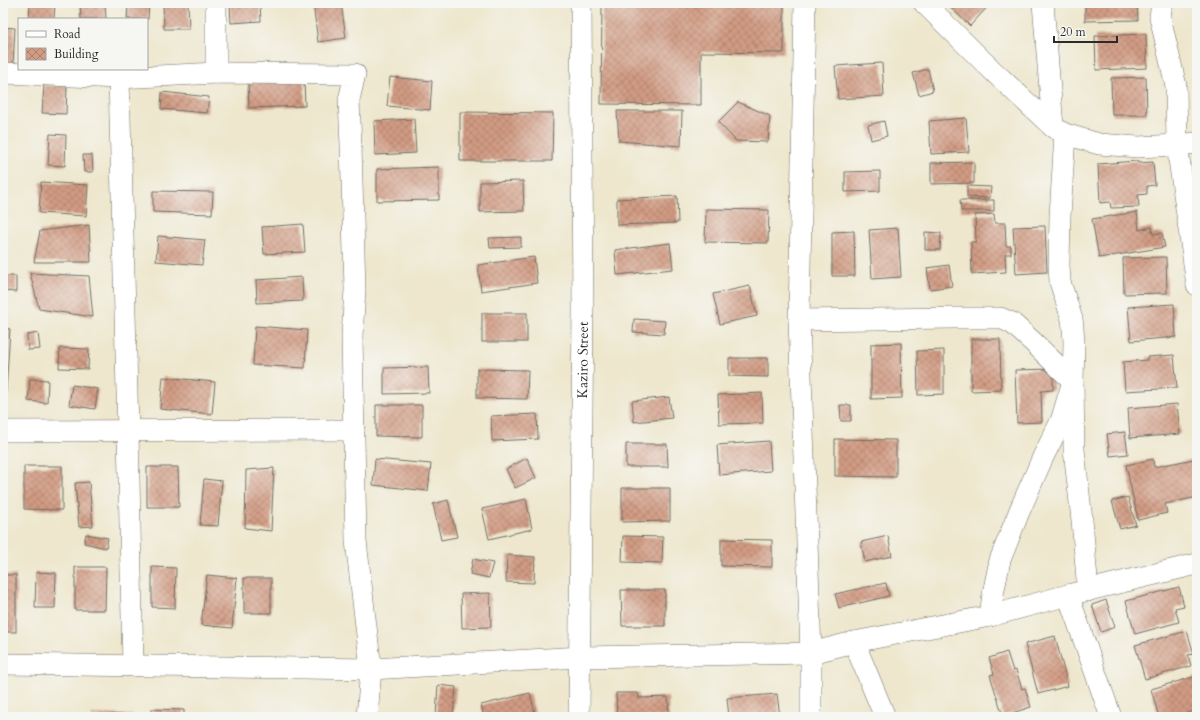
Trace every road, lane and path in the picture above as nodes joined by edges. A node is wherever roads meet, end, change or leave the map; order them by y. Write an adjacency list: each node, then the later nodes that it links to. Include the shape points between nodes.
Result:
1 (216, 3): 8 (street)
2 (581, 3): 25 (street, Kaziro Street, via 584,308)
3 (805, 3): 14 (street)
4 (924, 3): 10 (street, via 994,72)
5 (1044, 3): 10 (street)
6 (1162, 3): 12 (street, via 1160,17 1176,86)
7 (3, 73): 9 (street)
8 (216, 73): 9 (street); 16 (street, via 355,74 348,100 355,290 352,336)
9 (119, 78): 18 (street)
10 (1059, 130): 12 (street, via 1100,144); 15 (street, via 1059,266 1060,282 1072,319)
11 (1197, 143): 12 (street)
12 (1176, 146): 13 (street)
13 (1197, 285)
14 (799, 320): 15 (street, via 1000,318 1012,324); 24 (street)
15 (1073, 382): 20 (street, via 1074,450); 22 (street, via 1061,421 1037,470 1000,560)
16 (354, 430): 18 (street); 28 (street, via 356,541)
17 (3, 431): 18 (street)
18 (128, 431): 27 (street)
19 (1197, 564): 20 (street)
20 (1088, 590): 21 (street)
21 (1068, 595): 22 (street); 33 (street)
22 (990, 616): 23 (street)
23 (854, 642): 24 (street); 32 (street)
24 (811, 653): 25 (street); 31 (street)
25 (581, 657): 28 (street); 30 (street, Kaziro Street)
26 (3, 664): 27 (street)
27 (133, 666): 28 (street)
28 (371, 668): 29 (street)
29 (367, 717)
30 (579, 717)
31 (811, 717)
32 (885, 717)
33 (1111, 717)

